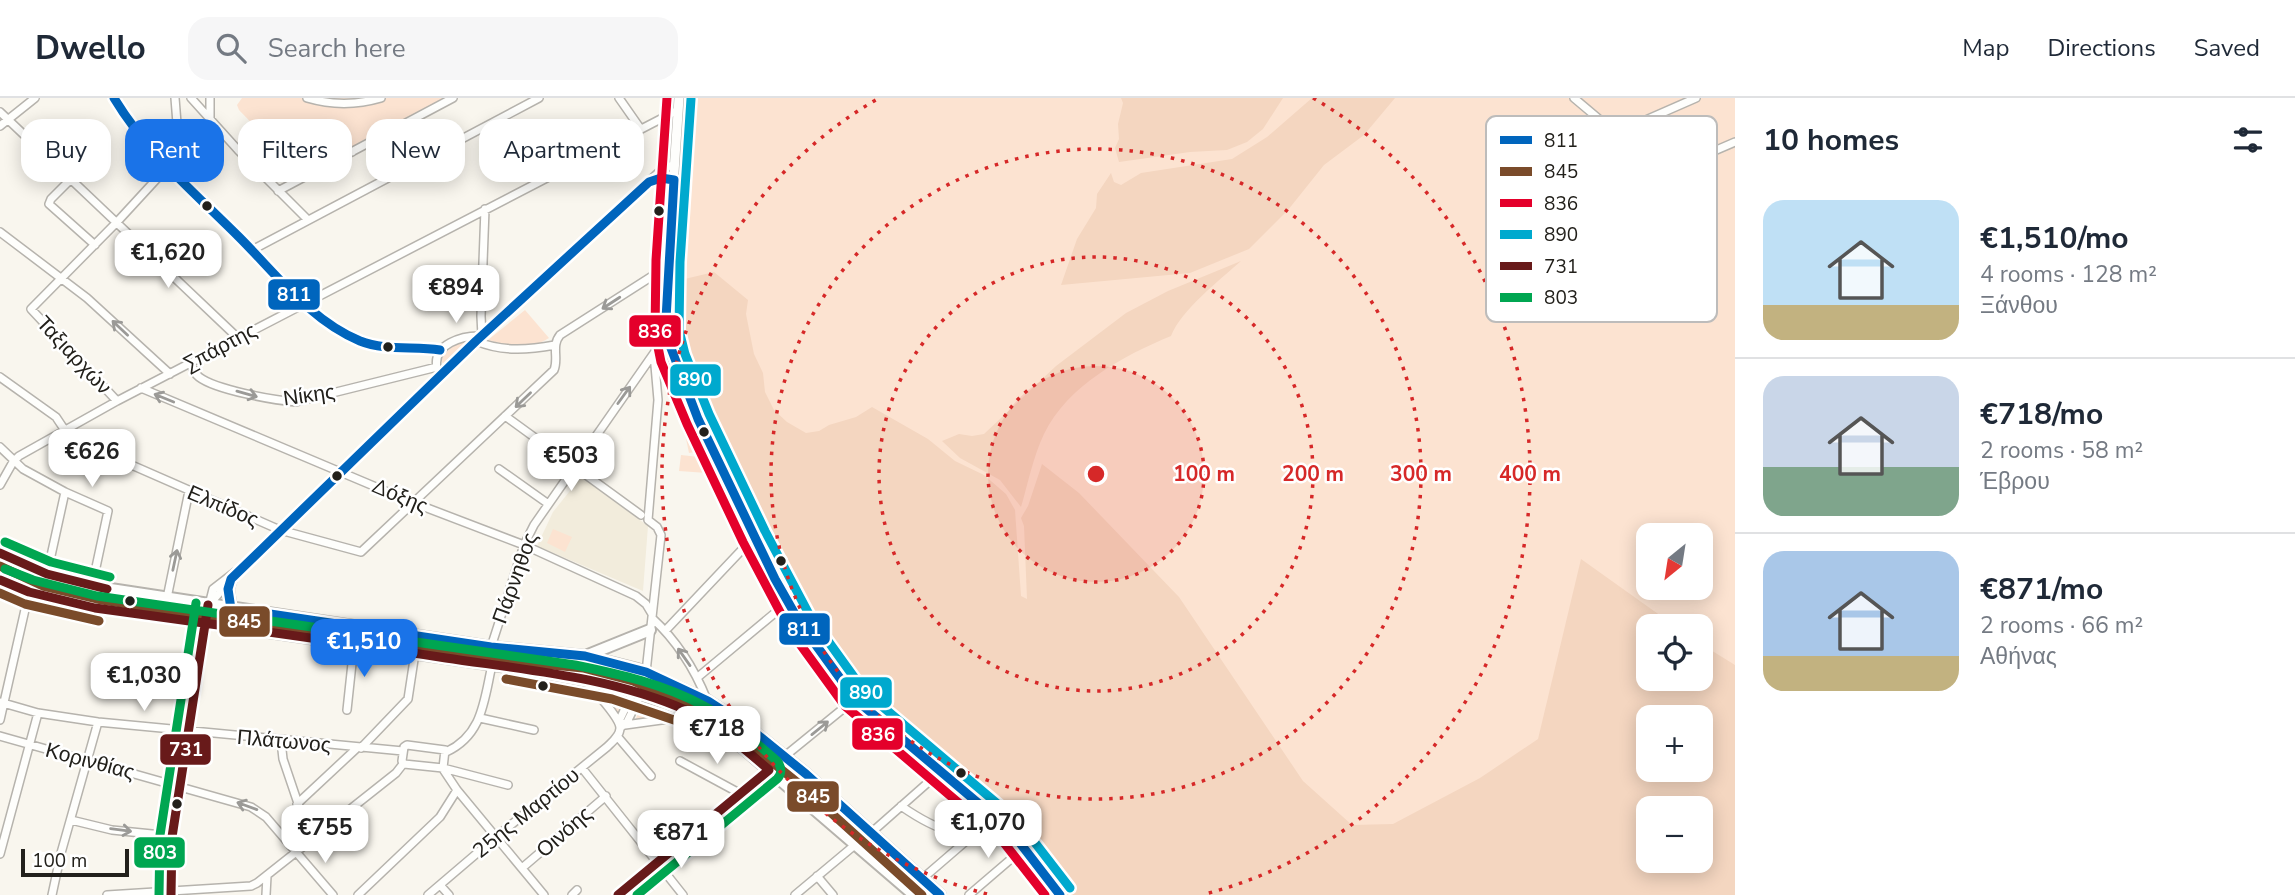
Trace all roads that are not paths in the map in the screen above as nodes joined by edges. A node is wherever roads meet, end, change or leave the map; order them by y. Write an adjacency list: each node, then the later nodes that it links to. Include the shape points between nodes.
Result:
1 (35, 98): 19 (street)
2 (114, 98): 20 (street)
3 (175, 98): 21 (street)
4 (191, 98): 22 (street)
5 (210, 98): 22 (street)
6 (307, 98): 7 (street, via 354,103)
7 (381, 98)
8 (453, 98): 30 (street)
9 (539, 98): 14 (street)
10 (619, 98): 23 (street)
11 (679, 98): 15 (main road)
12 (1574, 98): 17 (street)
13 (1696, 98): 18 (street)
14 (528, 101): 42 (street)
15 (678, 110): 25 (street, Σπάρτης); 31 (main road)
16 (0, 112): 19 (street)
17 (1596, 116)
18 (1655, 116)
19 (8, 119): 24 (street); 26 (street)
20 (127, 119)
21 (177, 119)
22 (210, 119)
23 (634, 119)
24 (0, 125)
25 (644, 126)
26 (21, 131)
27 (224, 134): 40 (street)
28 (1735, 142): 29 (street)
29 (1717, 150)
30 (352, 152)
31 (675, 165): 32 (main road); 39 (street, via 662,169)
32 (674, 180): 39 (street); 47 (main road)
33 (68, 182): 45 (street, via 49,204)
34 (74, 182): 43 (street)
35 (154, 182): 43 (street)
36 (183, 182): 46 (street)
37 (295, 182): 40 (street)
38 (537, 182): 41 (street, Σπάρτης)
39 (649, 182): 51 (street)
40 (278, 191): 42 (street)
41 (485, 209): 49 (street, Σπάρτης); 51 (street)
42 (307, 219): 46 (street)
43 (117, 222): 45 (street); 50 (street)
44 (0, 232): 48 (street)
45 (95, 245): 48 (street)
46 (252, 250): 49 (street)
47 (668, 266): 52 (main road); 53 (street, one-way to 53, via 560,335)
48 (62, 277): 58 (street, one-way to 48); 62 (street, Ταξιαρχών, via 31,309)
49 (306, 302): 50 (street, Σπάρτης); 54 (street, via 333,326 361,341)
50 (238, 338): 56 (street, Σπάρτης)
51 (479, 339): 53 (street, via 486,345 524,351); 54 (street, via 455,340); 59 (street)
52 (669, 343): 55 (street, Πάρνηθος); 77 (main road, via 698,419)
53 (555, 345): 63 (street, one-way to 63, via 554,370)
54 (440, 350): 57 (street)
55 (654, 354): 67 (street, Πάρνηθος, one-way to 55); 89 (street, via 658,400 648,520 661,535)
56 (191, 363): 57 (street, Νίκης, one-way to 57, via 195,374 208,382 272,400 296,401); 58 (street, Σπάρτης)
57 (436, 367): 59 (street)
58 (170, 374): 61 (street, Σπάρτης)
59 (441, 375): 69 (street)
60 (0, 377): 64 (street, Ελπίδος, via 56,417)
61 (141, 388): 62 (street, Σπάρτης); 69 (street, Δόξης, one-way to 61)
62 (117, 401): 64 (street, Σπάρτης)
63 (505, 416): 67 (street); 73 (street)
64 (64, 430): 66 (street, Σπάρτης); 71 (street, Ελπίδος, via 79,442)
65 (0, 447): 66 (street)
66 (15, 459): 70 (street, Σπάρτης); 72 (street, via 23,469)
67 (573, 466): 74 (street, Πάρνηθος); 75 (street)
68 (499, 469): 74 (street)
69 (341, 470): 73 (street, Δόξης); 76 (street)
70 (0, 485)
71 (189, 491): 76 (street, Ελπίδος); 85 (street, one-way to 71)
72 (65, 492): 80 (street); 83 (street, via 108,511)
73 (414, 503): 76 (street, Ελπίδος, via 360,552); 78 (street, Δόξης)
74 (547, 503): 78 (street, Πάρνηθος)
75 (640, 515)
76 (280, 530): 81 (street)
77 (754, 537): 86 (main road); 91 (street)
78 (524, 545): 89 (street, Δόξης, via 636,596 646,604); 93 (street, Πάρνηθος)
79 (0, 552): 80 (highway)
80 (47, 574): 83 (highway)
81 (235, 574): 87 (street); 88 (highway, via 228,589)
82 (0, 580): 84 (highway)
83 (92, 586): 85 (highway)
84 (29, 592): 90 (highway, via 95,608); 103 (street)
85 (167, 598): 87 (highway)
86 (788, 602): 98 (street); 101 (main road)
87 (209, 605): 88 (highway); 90 (street)
88 (231, 609): 93 (highway)
89 (651, 621): 91 (street, Δόξης); 95 (highway); 97 (street)
90 (206, 623): 92 (highway); 112 (street)
91 (665, 631): 98 (street, Δόξης, one-way to 91)
92 (354, 645): 94 (highway); 104 (street)
93 (491, 648): 95 (highway)
94 (415, 653): 96 (highway); 117 (street, via 408,699)
95 (584, 656): 97 (highway)
96 (492, 665): 99 (highway); 107 (street)
97 (646, 672): 102 (highway)
98 (698, 677): 102 (street, Δόξης)
99 (587, 682): 100 (highway); 110 (street)
100 (637, 693): 105 (highway); 110 (street, via 620,719)
101 (855, 699): 120 (street, one-way to 101); 127 (main road)
102 (708, 701): 120 (highway)
103 (2, 703): 106 (street, Πλάτωνος); 108 (street)
104 (347, 710)
105 (688, 712): 110 (street); 126 (highway, via 718,729)
106 (38, 713): 109 (street, Πλάτωνος); 116 (street)
107 (480, 718): 111 (street); 119 (street, via 458,745)
108 (0, 720)
109 (98, 722): 112 (street, Πλάτωνος); 121 (street)
110 (622, 727): 114 (street)
111 (534, 730)
112 (188, 732): 115 (street, Πλάτωνος); 130 (street)
113 (0, 736): 116 (street, Κορινθίας)
114 (617, 737): 125 (street, 25ης Μαρτίου); 128 (street)
115 (281, 741): 117 (street, Πλάτωνος); 134 (street)
116 (30, 745): 121 (street, Κορινθίας); 146 (street)
117 (359, 748): 118 (street, Πλάτωνος); 134 (street)
118 (403, 751): 119 (street, Πλάτωνος, via 407,745); 123 (street)
119 (446, 752): 124 (street)
120 (785, 756): 139 (highway)
121 (87, 760): 130 (street, Κορινθίας); 136 (street)
122 (680, 761): 132 (street)
123 (403, 764): 124 (street); 145 (street)
124 (443, 768): 129 (street); 131 (street)
125 (582, 768): 133 (street); 142 (street, 25ης Μαρτίου)
126 (769, 770): 132 (street); 143 (highway)
127 (941, 771): 135 (street); 138 (main road)
128 (651, 776)
129 (508, 785)
130 (180, 786): 141 (street); 145 (street, Κορινθίας, one-way to 130, via 258,810)
131 (457, 790): 142 (street); 159 (street, via 440,817)
132 (741, 794): 147 (street)
133 (606, 796): 147 (street); 148 (street, Οινόης)
134 (297, 804): 137 (street)
135 (901, 806): 139 (street); 140 (street, via 936,828)
136 (71, 820): 141 (street, one-way to 141); 155 (street)
137 (307, 830)
138 (1010, 830): 140 (street); 144 (main road)
139 (872, 832): 151 (highway)
140 (973, 835): 151 (street)
141 (172, 836): 153 (street)
142 (496, 837): 148 (street); 152 (street, 25ης Μαρτίου)
143 (856, 844): 150 (street); 167 (highway)
144 (1025, 847): 169 (street); 170 (main road)
145 (296, 852): 149 (street); 158 (street, Κορινθίας)
146 (0, 854)
147 (658, 863): 163 (street); 164 (street)
148 (522, 869): 162 (street)
149 (267, 876): 153 (street, via 251,886); 157 (street)
150 (817, 876): 165 (street); 166 (street)
151 (922, 879): 168 (highway)
152 (440, 885): 160 (street, 25ης Μαρτίου); 161 (street)
153 (171, 893): 154 (street)
154 (132, 894): 156 (street)
155 (52, 895)
156 (107, 895)
157 (266, 895)
158 (333, 895)
159 (358, 895)
160 (428, 895)
161 (449, 895)
162 (544, 895)
163 (618, 895)
164 (683, 895)
165 (795, 895)
166 (833, 895)
167 (914, 895)
168 (940, 895)
169 (969, 895)
170 (1060, 895)

